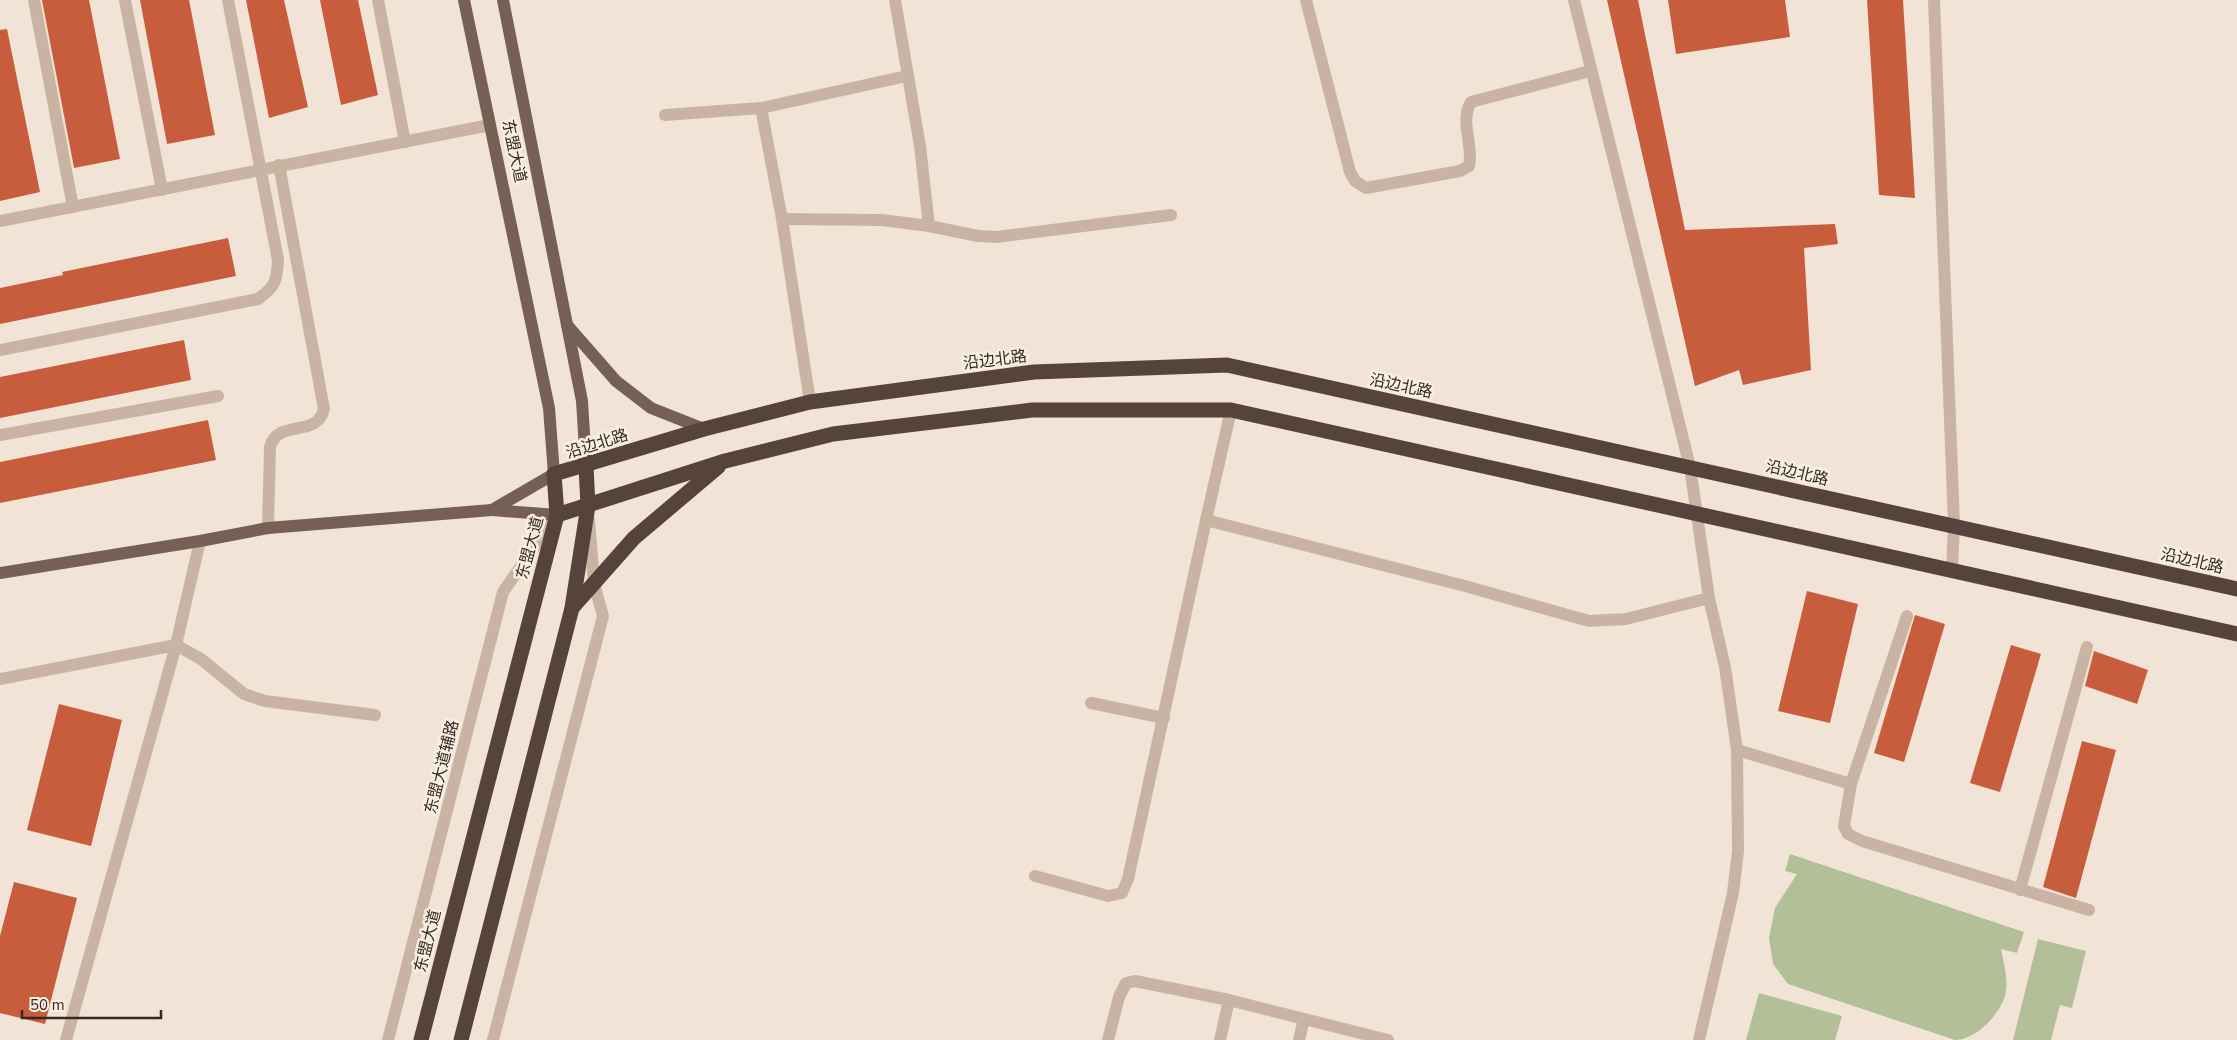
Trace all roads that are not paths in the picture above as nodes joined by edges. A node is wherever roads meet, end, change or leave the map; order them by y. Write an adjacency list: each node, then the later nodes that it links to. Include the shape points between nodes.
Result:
1 (34, 0): 20 (street)
2 (125, 0): 19 (street)
3 (228, 0): 18 (street)
4 (378, 0): 16 (street)
5 (464, 0): 15 (main road, 东盟大道)
6 (503, 0): 25 (main road, 东盟大道)
7 (895, 0): 12 (street)
8 (1306, 0): 11 (street, via 1350,172 1355,181 1366,188 1460,171 1469,166 1471,154 1466,110 1471,102)
9 (1574, 0): 11 (street)
10 (1934, 0): 41 (street)
11 (1590, 71): 34 (street)
12 (906, 76): 13 (street); 24 (street, via 920,146)
13 (761, 108): 14 (street); 22 (street)
14 (665, 115)
15 (490, 125): 16 (street); 35 (main road, 东盟大道, via 549,408)
16 (405, 142): 17 (street)
17 (279, 165): 18 (street); 42 (street, via 324,409 315,424 277,434 272,440)
18 (261, 169): 19 (street); 26 (street, via 278,260 278,277 271,290 258,299)
19 (162, 190): 20 (street)
20 (73, 207): 23 (street)
21 (1171, 215): 24 (street, via 996,238)
22 (782, 219): 24 (street, via 882,220); 28 (street)
23 (0, 221)
24 (930, 226)
25 (567, 325): 30 (main road, via 616,381 651,408); 33 (main road, 东盟大道, via 582,401)
26 (0, 350)
27 (218, 396): 31 (street)
28 (810, 402): 30 (highway, 沿边北路); 34 (highway, 沿边北路, via 1034,372 1227,365)
29 (1231, 410): 32 (highway, via 1032,410 833,434); 39 (highway); 40 (street)
30 (704, 428): 33 (highway, 沿边北路)
31 (0, 435)
32 (725, 461): 36 (highway); 46 (highway, via 634,538)
33 (586, 466): 35 (highway, 沿边北路); 36 (highway, 东盟大道)
34 (1690, 467): 39 (street); 41 (highway, 沿边北路)
35 (554, 474): 37 (main road); 38 (highway, 东盟大道)
36 (588, 506): 38 (highway); 46 (street); 49 (highway, 东盟大道)
37 (492, 510): 38 (main road); 42 (main road)
38 (557, 515): 66 (street, 东盟大道辅路, via 503,592); 67 (highway, 东盟大道)
39 (1697, 515): 44 (highway); 48 (street)
40 (1206, 520): 48 (street, via 1589,621 1626,619); 57 (street)
41 (1954, 525): 44 (street); 47 (highway, 沿边北路)
42 (268, 528): 43 (main road)
43 (200, 541): 45 (main road); 52 (street)
44 (1952, 571): 51 (highway)
45 (0, 573)
46 (594, 584): 49 (highway); 69 (street, via 603,616)
47 (2237, 589)
48 (1709, 598): 58 (street, via 1725,667)
49 (572, 608): 68 (highway, 东盟大道)
50 (1908, 616): 59 (street)
51 (2237, 634)
52 (176, 646): 54 (street); 56 (street, via 201,659 244,694 265,700); 65 (street)
53 (2087, 647): 61 (street)
54 (0, 680)
55 (1091, 703): 57 (street)
56 (375, 714)
57 (1164, 718): 60 (street, via 1128,879 1122,893 1108,896)
58 (1737, 750): 59 (street); 74 (street, via 1738,851 1733,892)
59 (1852, 784): 61 (street, via 1844,826 1848,834 1876,846)
60 (1035, 876)
61 (2020, 890): 62 (street)
62 (2089, 910)
63 (1229, 1000): 64 (street); 70 (street, via 1135,981 1126,983); 71 (street)
64 (1304, 1019): 72 (street); 73 (street)
65 (66, 1040)
66 (388, 1040)
67 (421, 1040)
68 (461, 1040)
69 (494, 1040)
70 (1108, 1040)
71 (1220, 1040)
72 (1299, 1040)
73 (1388, 1040)
74 (1699, 1040)

